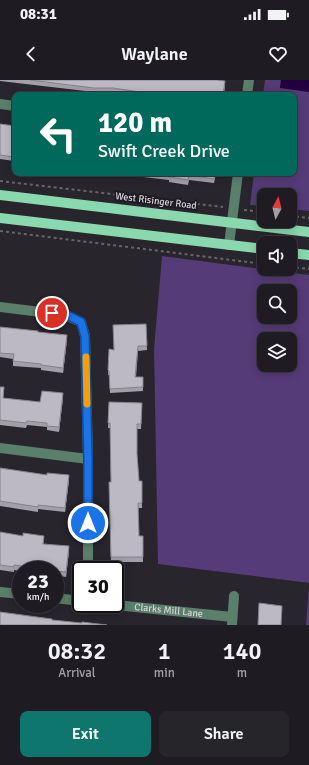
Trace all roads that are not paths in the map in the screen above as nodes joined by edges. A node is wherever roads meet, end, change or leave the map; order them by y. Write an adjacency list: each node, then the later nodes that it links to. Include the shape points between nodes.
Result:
1 (249, 80): 2 (street)
2 (247, 92)
3 (0, 104): 4 (street)
4 (12, 106)
5 (238, 176): 8 (street)
6 (0, 195): 8 (main road, West Risinger Road)
7 (0, 218): 10 (main road)
8 (232, 222): 9 (main road, West Risinger Road); 10 (street)
9 (309, 232)
10 (229, 245): 11 (main road)
11 (257, 248)
12 (297, 254): 13 (main road)
13 (309, 255)
14 (0, 307): 16 (street, via 65,314 81,322 85,336)
15 (0, 448): 16 (street)
16 (88, 459): 17 (street)
17 (88, 561)
18 (0, 592): 19 (street)
19 (12, 593)
20 (234, 596): 22 (street)
21 (124, 606): 22 (street, Clarks Mill Lane)
22 (232, 621)

